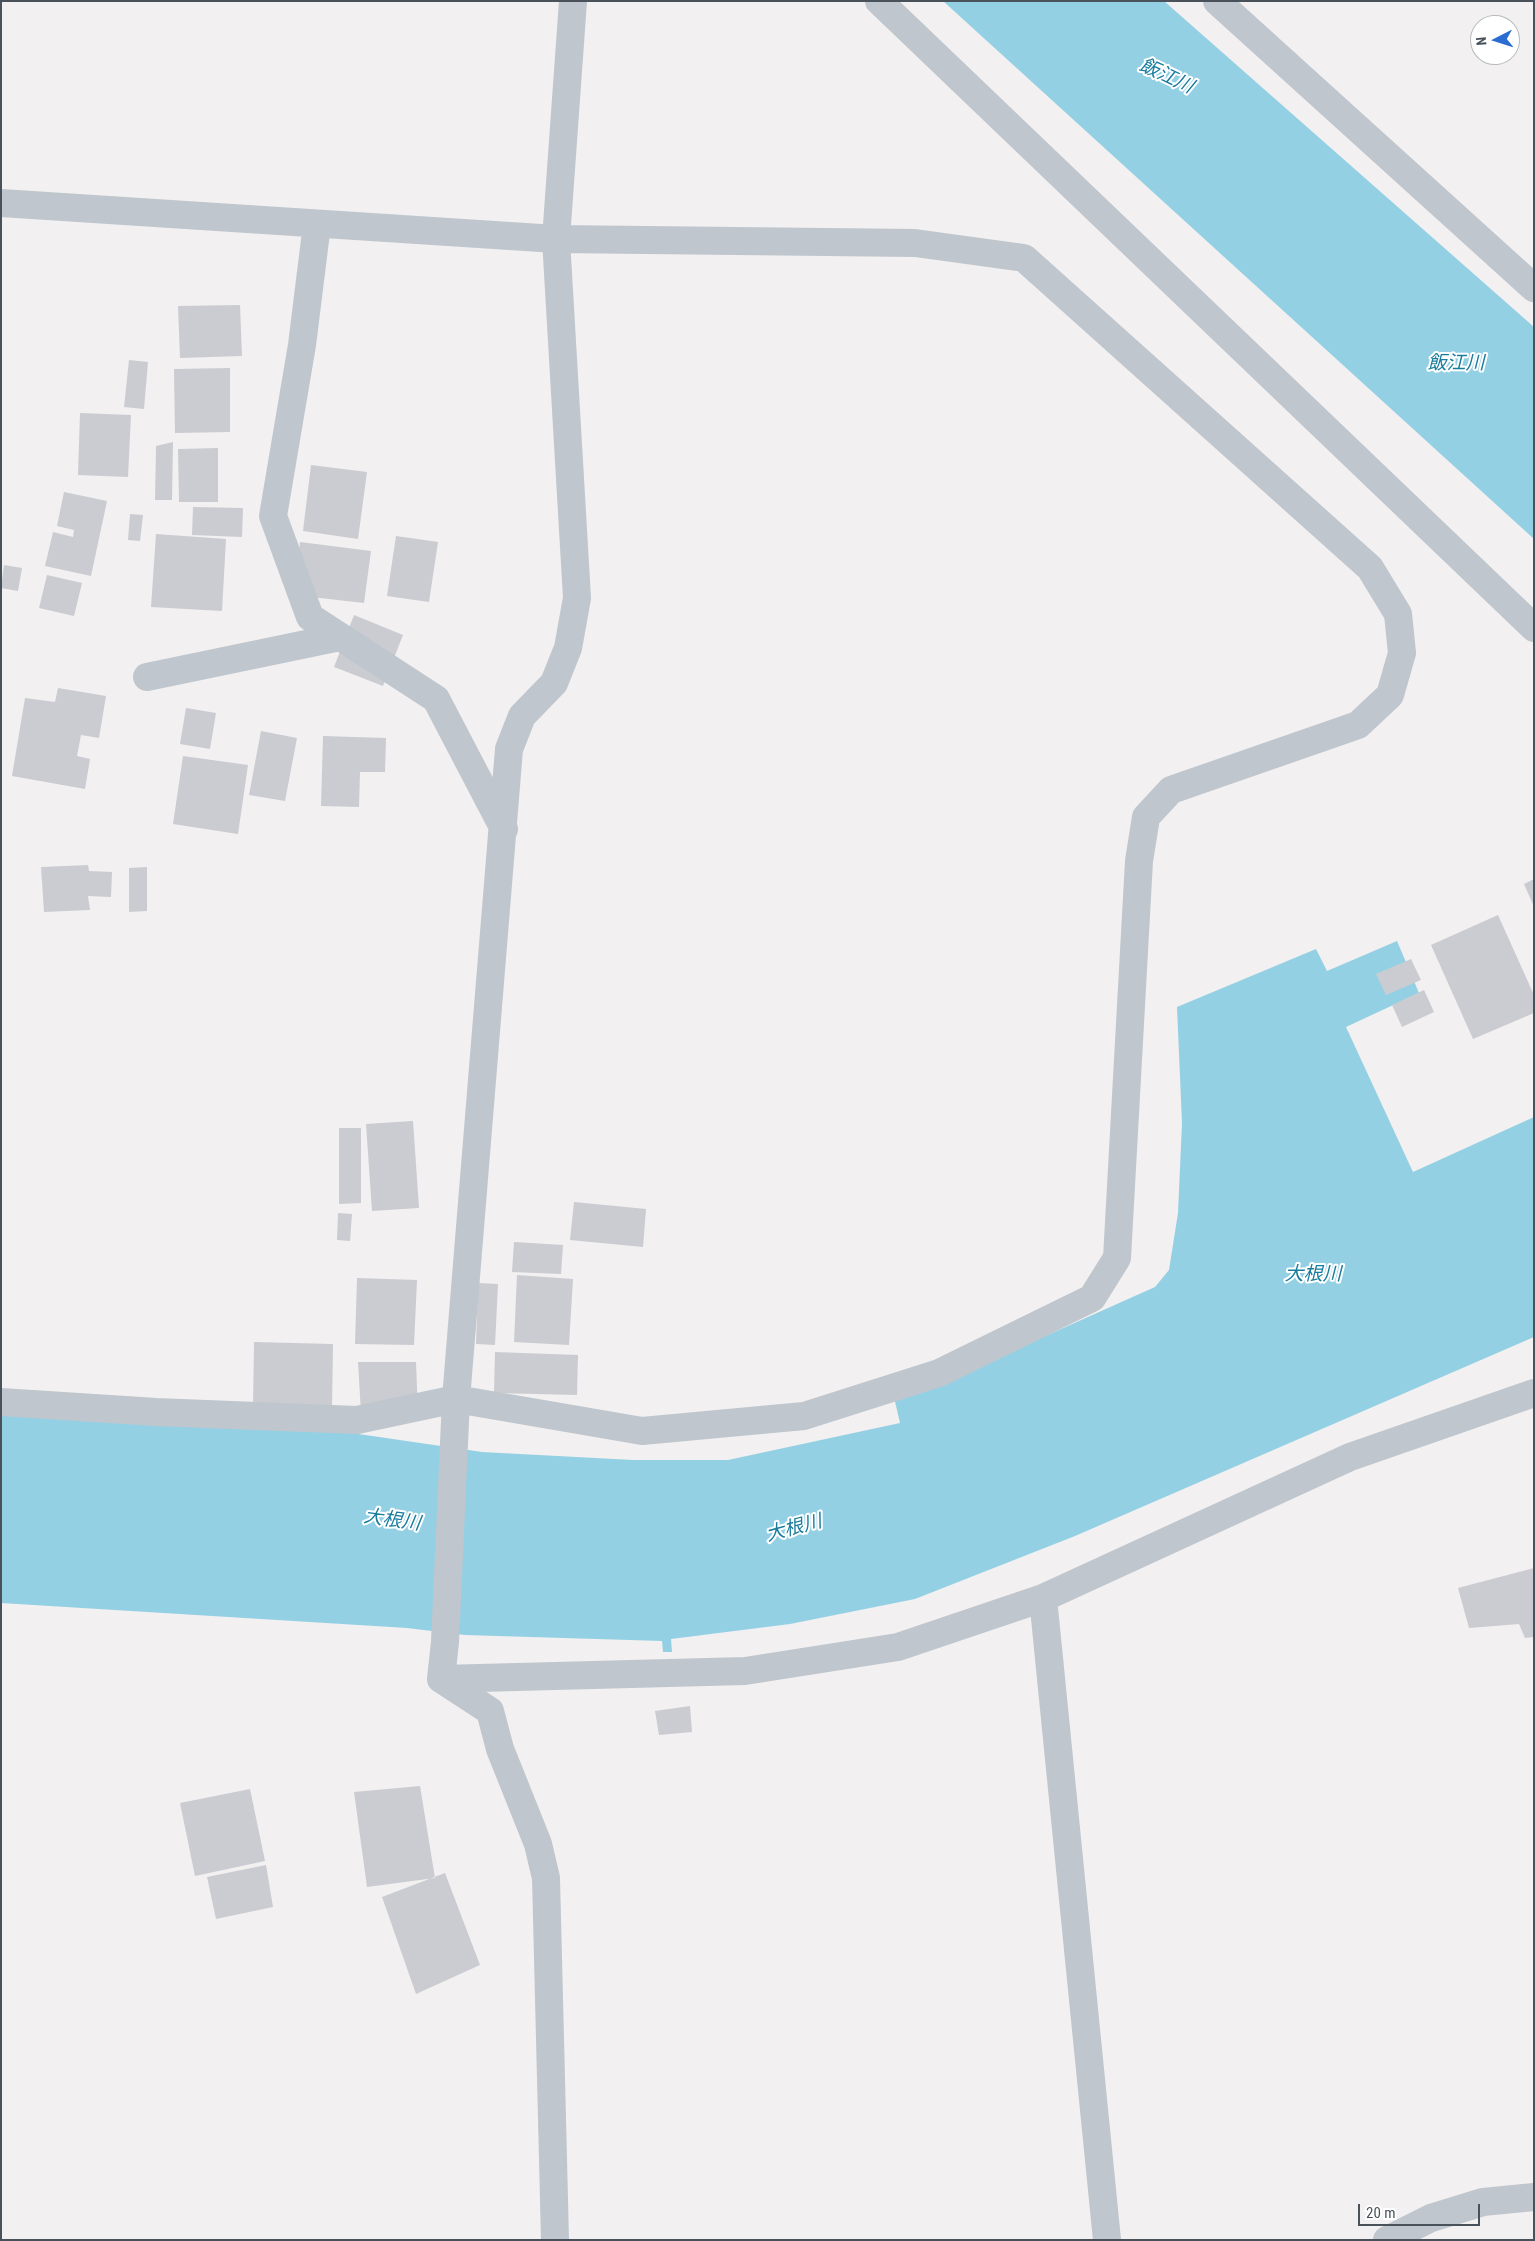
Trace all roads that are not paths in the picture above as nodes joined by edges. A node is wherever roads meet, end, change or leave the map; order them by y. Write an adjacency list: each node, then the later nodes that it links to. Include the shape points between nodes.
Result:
1 (573, 1): 6 (street)
2 (879, 1): 8 (street)
3 (1216, 1): 7 (street)
4 (1, 202): 5 (street)
5 (317, 224): 6 (street); 9 (street, via 302,345 273,516 310,618)
6 (556, 240): 11 (street, via 577,598 568,648 554,684 522,716 509,749); 14 (street, via 915,243 1024,258 1370,568 1398,614 1402,653 1390,695 1358,725 1171,790 1146,817 1139,861 1117,1258 1092,1298 939,1373 804,1416 642,1431)
7 (1534, 288)
8 (1534, 628)
9 (340, 637): 10 (street); 11 (street, via 436,699)
10 (147, 676)
11 (504, 829): 14 (street)
12 (1534, 1394): 15 (street, via 1350,1457)
13 (1, 1402): 14 (street, via 357,1420)
14 (456, 1406): 16 (street)
15 (1043, 1598): 16 (street, via 898,1647 745,1671); 19 (street)
16 (441, 1679): 18 (street, via 490,1711 500,1749 538,1844 546,1878)
17 (1534, 2197): 20 (street, via 1482,2202 1431,2218)
18 (555, 2240)
19 (1107, 2240)
20 (1387, 2240)

